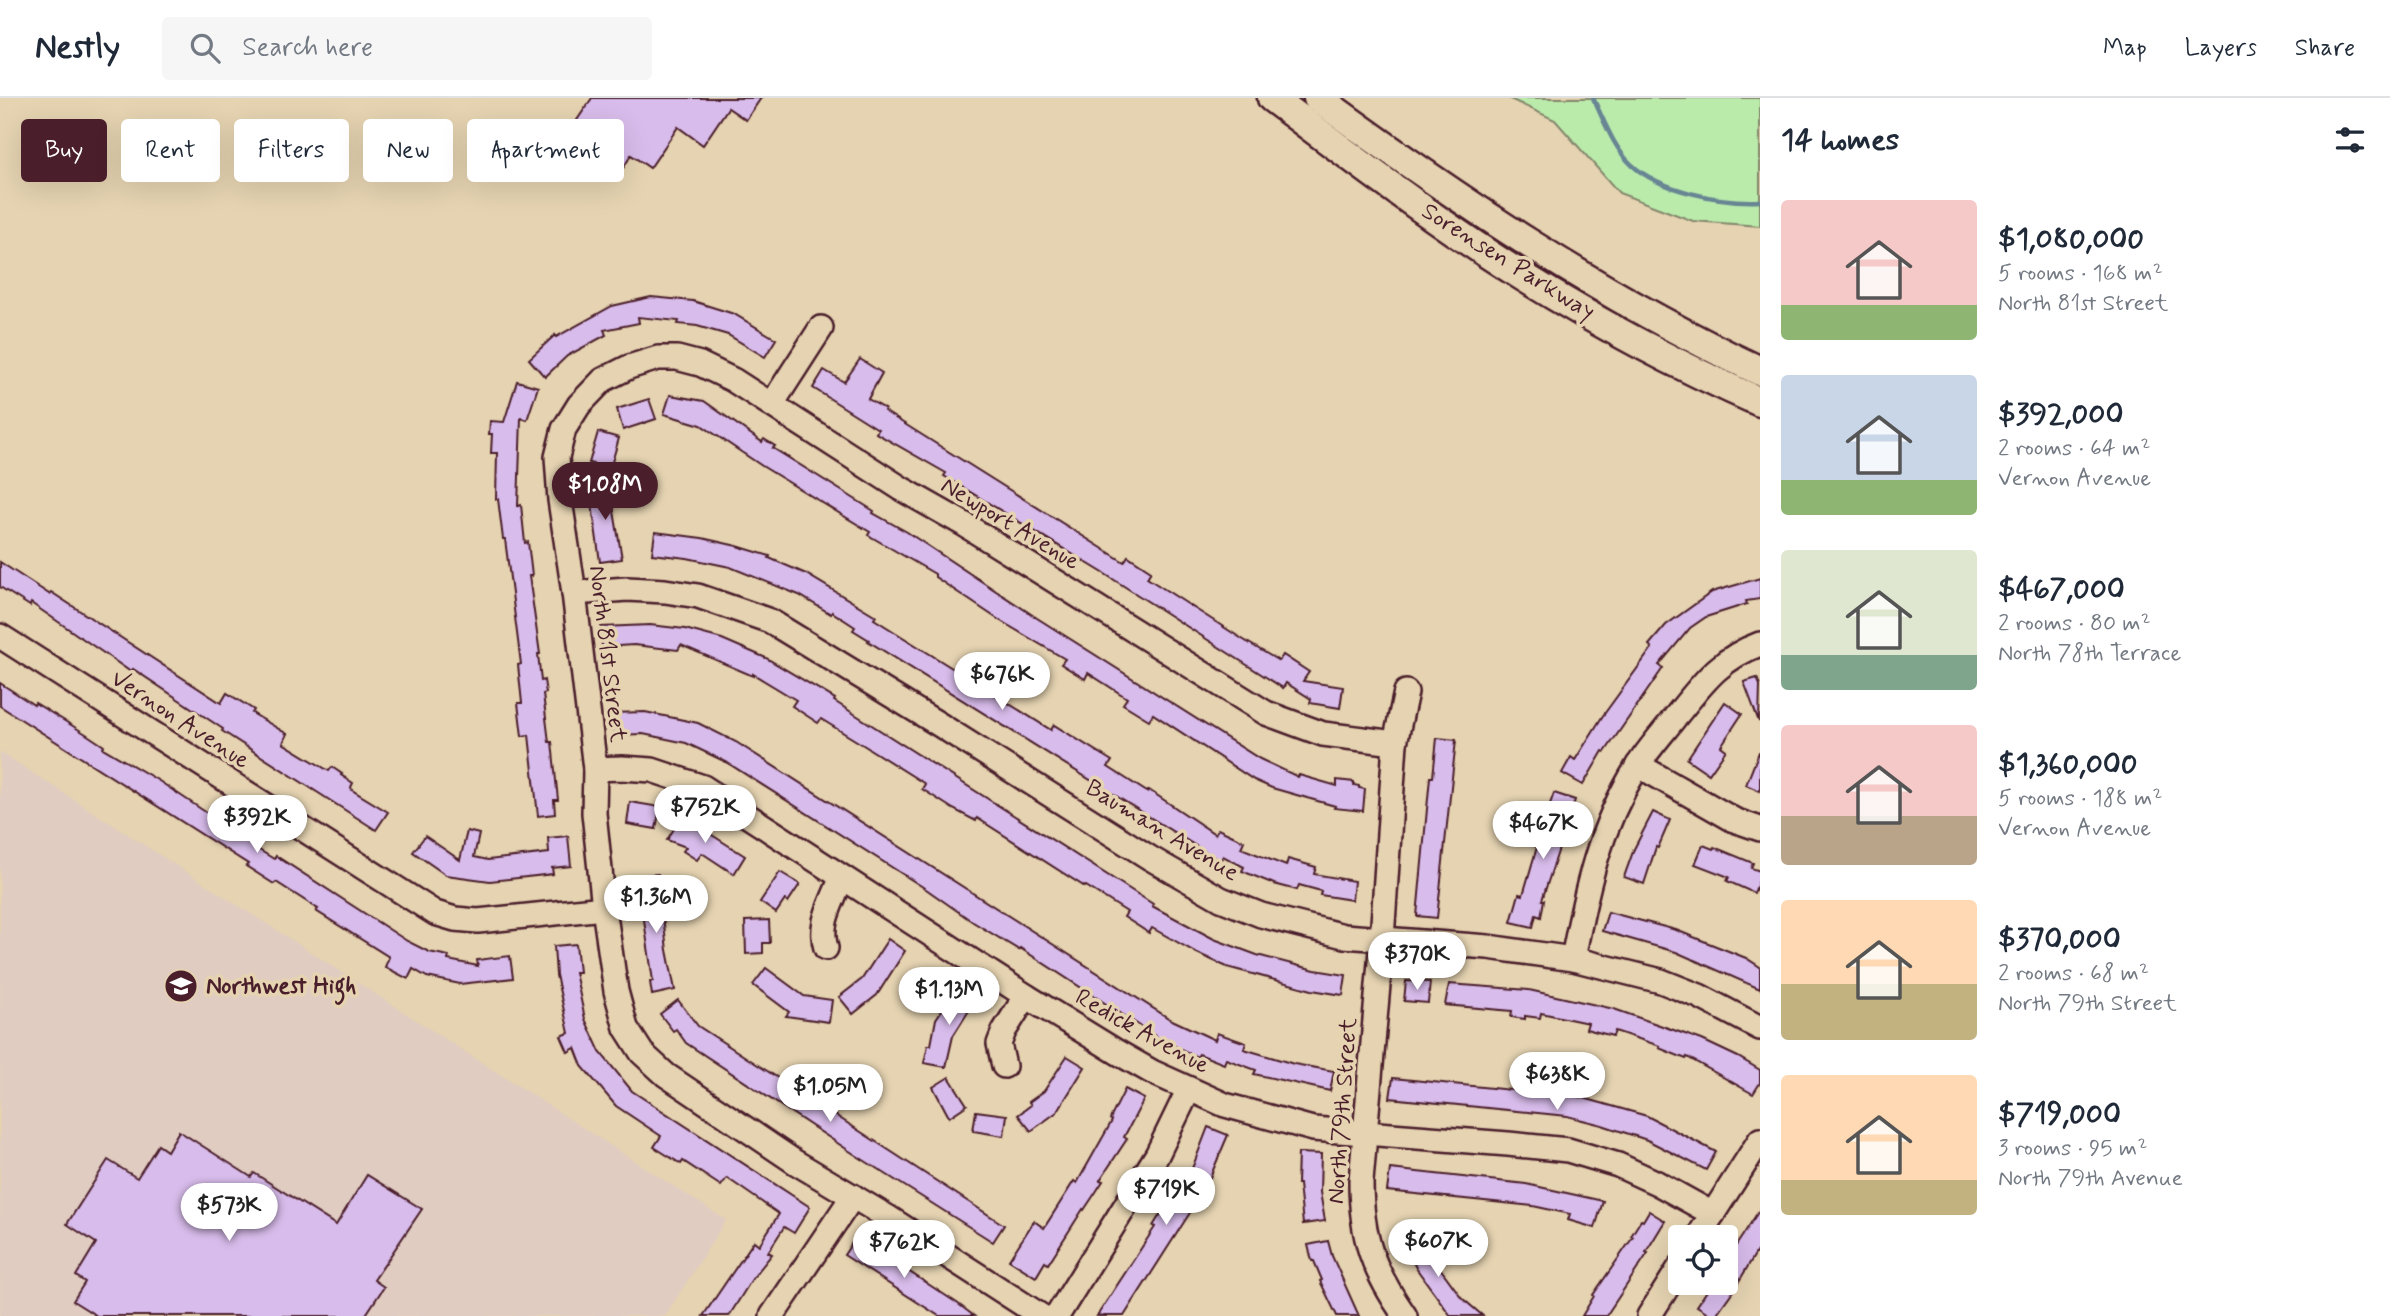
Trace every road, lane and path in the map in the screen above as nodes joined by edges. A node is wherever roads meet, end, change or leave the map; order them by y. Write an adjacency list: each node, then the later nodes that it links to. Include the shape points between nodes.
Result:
1 (1272, 98): 6 (main road, Sorensen Parkway, via 1524,277)
2 (1318, 98): 4 (main road, Sorensen Parkway, via 1457,197 1580,276)
3 (821, 328): 7 (street)
4 (1760, 371)
5 (603, 380): 7 (street, Newport Avenue, via 658,358 677,358 716,370); 8 (street, North 81st Street, via 564,429 557,457)
6 (1760, 402)
7 (772, 404): 12 (street, Newport Avenue, via 1266,713 1323,734)
8 (574, 593): 14 (street, North 81st Street); 18 (street, Bauman Avenue, via 665,591 698,596 770,621 1221,899 1291,925)
9 (0, 636): 17 (street, Vernon Avenue, via 435,913 478,921)
10 (1760, 644): 13 (street, via 1737,653 1712,673)
11 (1406, 692): 12 (street, North 79th Street)
12 (1395, 743): 18 (street, North 79th Street)
13 (1638, 765): 15 (street, via 1734,820); 20 (street, via 1601,841 1587,884)
14 (595, 769): 16 (street, Redick Avenue, via 652,770 703,787); 17 (street, North 81st Street, via 594,813)
15 (1760, 829)
16 (841, 877): 19 (street, via 825,917 822,933); 21 (street, Redick Avenue)
17 (604, 908): 27 (street, via 626,1028 642,1054 686,1089)
18 (1382, 939): 20 (street, Bauman Avenue); 25 (street, North 79th Street)
19 (826, 948)
20 (1573, 959): 22 (street, Bauman Avenue, via 1661,981)
21 (1026, 996): 23 (street, via 999,1044); 24 (street, Redick Avenue, via 1152,1073)
22 (1760, 1028)
23 (1004, 1066)
24 (1189, 1089): 25 (street, Redick Avenue, via 1225,1105 1312,1129); 33 (street, via 1157,1155)
25 (1366, 1133): 28 (street, Redick Avenue, via 1568,1150 1618,1165); 34 (street, North 79th Street, via 1361,1212 1378,1275)
26 (1760, 1140): 28 (street)
27 (853, 1196): 31 (street); 32 (street)
28 (1713, 1214): 29 (street)
29 (1706, 1225)
30 (1668, 1286): 35 (street)
31 (772, 1316)
32 (1041, 1316)
33 (1057, 1316)
34 (1405, 1316)
35 (1649, 1316)

